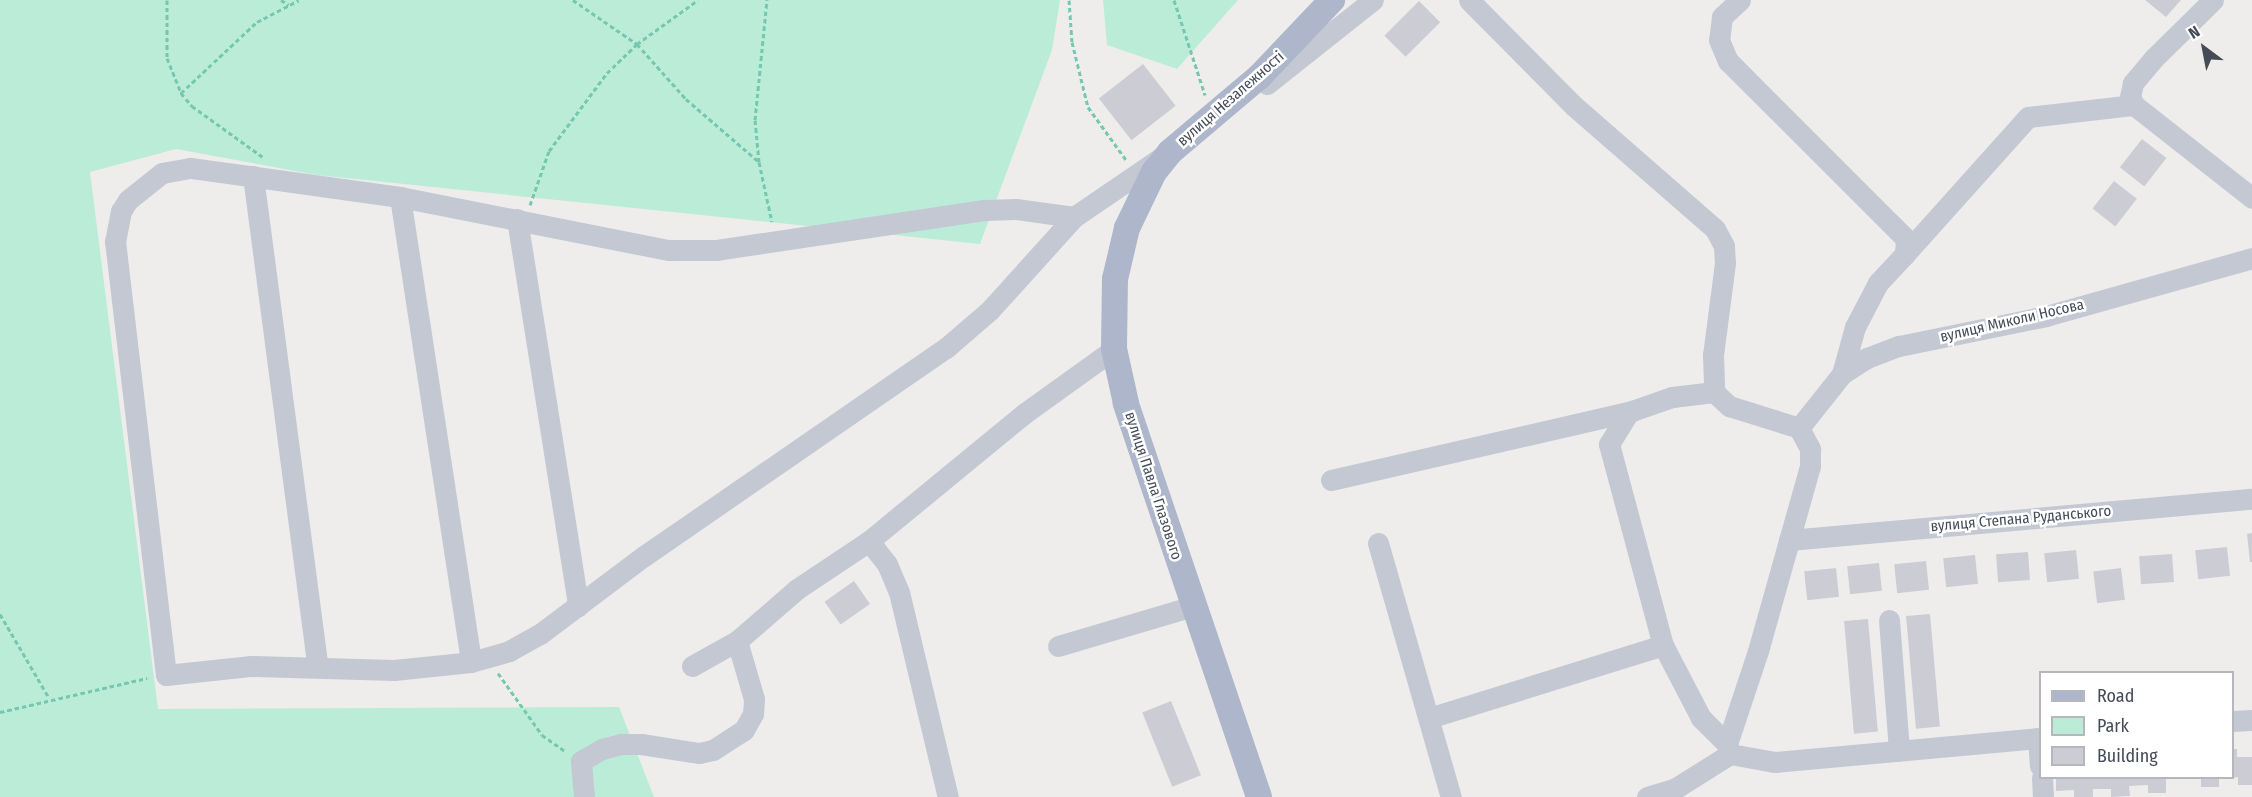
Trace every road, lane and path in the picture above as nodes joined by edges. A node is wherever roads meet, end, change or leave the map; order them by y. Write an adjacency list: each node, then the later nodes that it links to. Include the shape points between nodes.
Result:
1 (167, 0): 17 (path, via 167,58)
2 (281, 0): 14 (path)
3 (299, 0): 14 (path)
4 (573, 0): 15 (path)
5 (698, 0): 15 (path)
6 (767, 0): 21 (path, via 755,120)
7 (1069, 0): 22 (path, via 1072,42 1088,107)
8 (1174, 0): 19 (path)
9 (1332, 0): 19 (main road, вулиця Незалежності, via 1260,76)
10 (1373, 0): 16 (street)
11 (1469, 0): 33 (street, via 1574,106 1714,229 1724,246 1725,263 1714,345)
12 (1740, 0): 29 (street, via 1722,17 1719,40 1728,61 1893,222 1906,239)
13 (2213, 0): 18 (street, via 2133,83 2130,97)
14 (289, 5): 17 (path, via 257,22)
15 (636, 44): 21 (path, via 686,99); 27 (path, via 607,73 549,151)
16 (1267, 84)
17 (181, 93): 20 (path, via 192,106)
18 (2134, 105): 25 (street); 29 (street, via 2028,117)
19 (1211, 117): 22 (main road, вулиця Незалежності)
20 (268, 161)
21 (759, 162): 28 (path)
22 (1146, 173): 26 (street); 31 (main road, вулиця Павла Глазового, via 1120,252 1113,305)
23 (253, 176): 24 (street); 50 (street); 51 (street, via 190,168 162,173 128,200 116,225 116,260)
24 (400, 197): 27 (street); 48 (street)
25 (2252, 198)
26 (1074, 217): 28 (street, via 1016,209 984,210); 41 (street, via 990,309 946,348 644,556)
27 (521, 220): 28 (street, via 668,250 717,250); 41 (street)
28 (778, 242)
29 (1905, 254): 32 (street, via 1878,283 1855,327)
30 (2252, 258): 32 (street, вулиця Миколи Носова, via 2046,316 1899,346 1867,358)
31 (1114, 349): 39 (street, via 1024,414); 42 (main road, вулиця Павла Глазового, via 1126,403)
32 (1842, 374): 35 (street, вулиця Миколи Носова)
33 (1714, 392): 34 (street, via 1672,397); 35 (street, via 1729,406)
34 (1632, 411): 36 (street); 46 (street, via 1609,444)
35 (1799, 428): 38 (street, via 1810,449 1810,466)
36 (1331, 480)
37 (2252, 499): 38 (street, вулиця Степана Руданського)
38 (1789, 540): 58 (street)
39 (869, 541): 45 (street, via 797,589); 63 (street, via 887,564 898,592)
40 (1378, 543): 54 (street)
41 (578, 606): 48 (street, via 509,651)
42 (1193, 606): 47 (street); 64 (main road, вулиця Павла Глазового)
43 (0, 614): 52 (path)
44 (1889, 620): 59 (street)
45 (737, 641): 49 (street); 60 (street, via 754,706 744,730 729,742 699,753 621,744)
46 (1663, 645): 54 (street); 58 (street, via 1701,718)
47 (1058, 646)
48 (478, 660): 50 (street, via 394,670); 60 (path, via 542,735)
49 (692, 666)
50 (318, 667): 51 (street, via 250,666)
51 (166, 675): 52 (path)
52 (49, 698): 53 (path)
53 (0, 712)
54 (1429, 718): 65 (street)
55 (2252, 720): 56 (street)
56 (2234, 721)
57 (2039, 738): 59 (street)
58 (1728, 749): 59 (street, via 1775,762); 66 (street, via 1676,788)
59 (1899, 751)
60 (581, 761): 62 (street)
61 (2042, 779): 67 (street)
62 (584, 797)
63 (948, 797)
64 (1259, 797)
65 (1451, 797)
66 (1647, 797)
67 (2043, 797)

